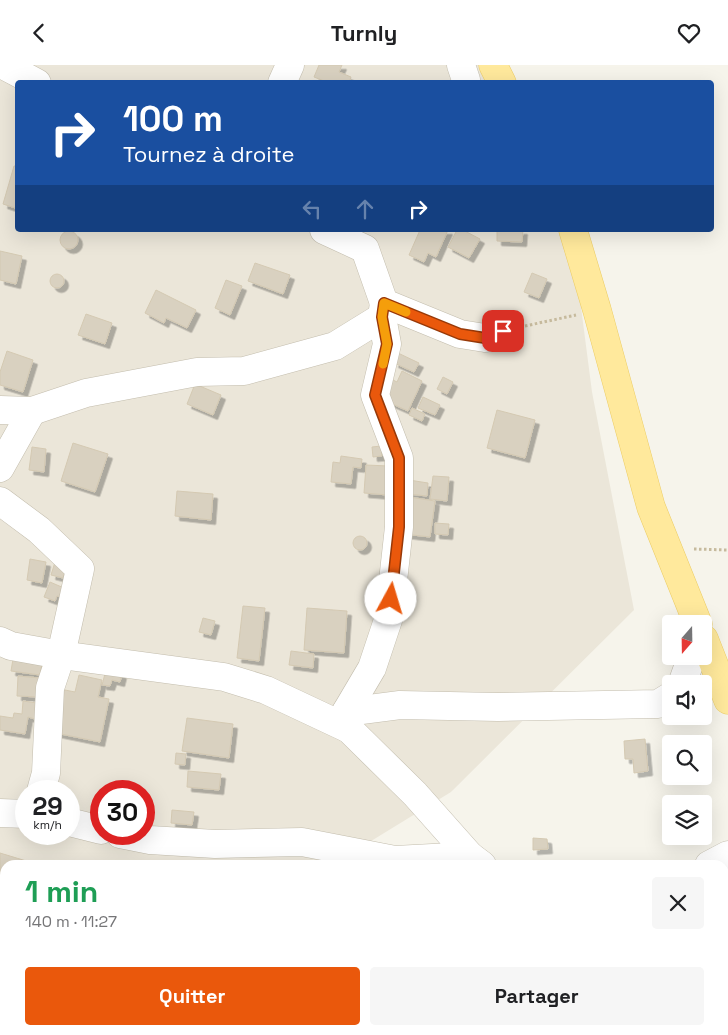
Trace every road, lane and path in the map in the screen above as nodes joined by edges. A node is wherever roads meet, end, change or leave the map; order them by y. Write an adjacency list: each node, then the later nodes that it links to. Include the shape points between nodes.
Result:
1 (3, 65): 5 (street)
2 (290, 65): 6 (street)
3 (461, 65): 7 (street)
4 (493, 65): 8 (main road)
5 (31, 80)
6 (283, 80)
7 (466, 80)
8 (500, 80)
9 (333, 232): 11 (street)
10 (574, 232): 13 (main road)
11 (370, 240): 12 (street)
12 (383, 310): 14 (street, via 460,334 485,338); 16 (street, via 335,346 244,371 197,372 86,393); 27 (street, via 387,344 375,395 399,458 399,527 389,617 372,668)
13 (597, 310): 14 (path); 19 (main road, via 651,507)
14 (503, 331)
15 (0, 410): 16 (street)
16 (32, 411): 17 (street)
17 (0, 468)
18 (0, 501): 23 (street, via 39,530 80,569)
19 (667, 548): 20 (path); 21 (main road)
20 (728, 550)
21 (694, 615)
22 (0, 641): 23 (street)
23 (61, 655): 27 (street, via 224,677); 28 (street, via 50,688)
24 (712, 659): 25 (main road)
25 (728, 700)
26 (662, 702): 27 (street, via 658,705 498,707 400,705)
27 (348, 721): 33 (street)
28 (44, 780)
29 (0, 813): 30 (street)
30 (15, 814)
31 (155, 840): 32 (street, via 215,844 302,842)
32 (394, 860)
33 (475, 860)

